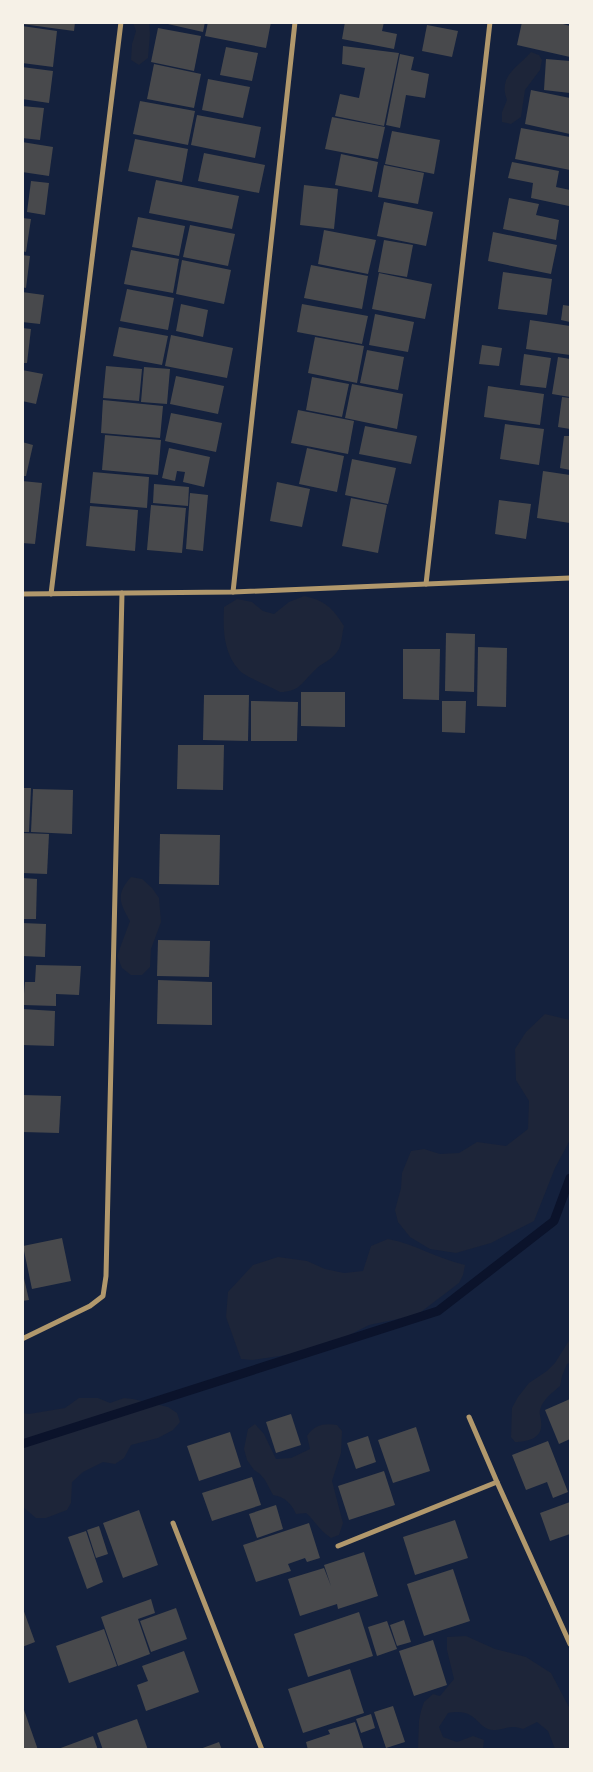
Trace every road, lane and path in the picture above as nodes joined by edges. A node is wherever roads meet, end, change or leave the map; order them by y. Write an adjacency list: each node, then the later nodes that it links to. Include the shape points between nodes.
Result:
1 (120, 22): 9 (street)
2 (295, 22): 6 (street)
3 (490, 22): 5 (street)
4 (570, 578): 5 (street)
5 (426, 584): 6 (street)
6 (233, 592): 7 (street)
7 (122, 593): 9 (street); 10 (street, via 106,1276 103,1296 90,1306)
8 (22, 594): 9 (street)
9 (51, 594)
10 (22, 1339)
11 (469, 1417): 12 (street)
12 (497, 1482): 14 (street); 15 (street)
13 (173, 1523): 16 (street)
14 (338, 1546)
15 (570, 1644)
16 (262, 1750)

